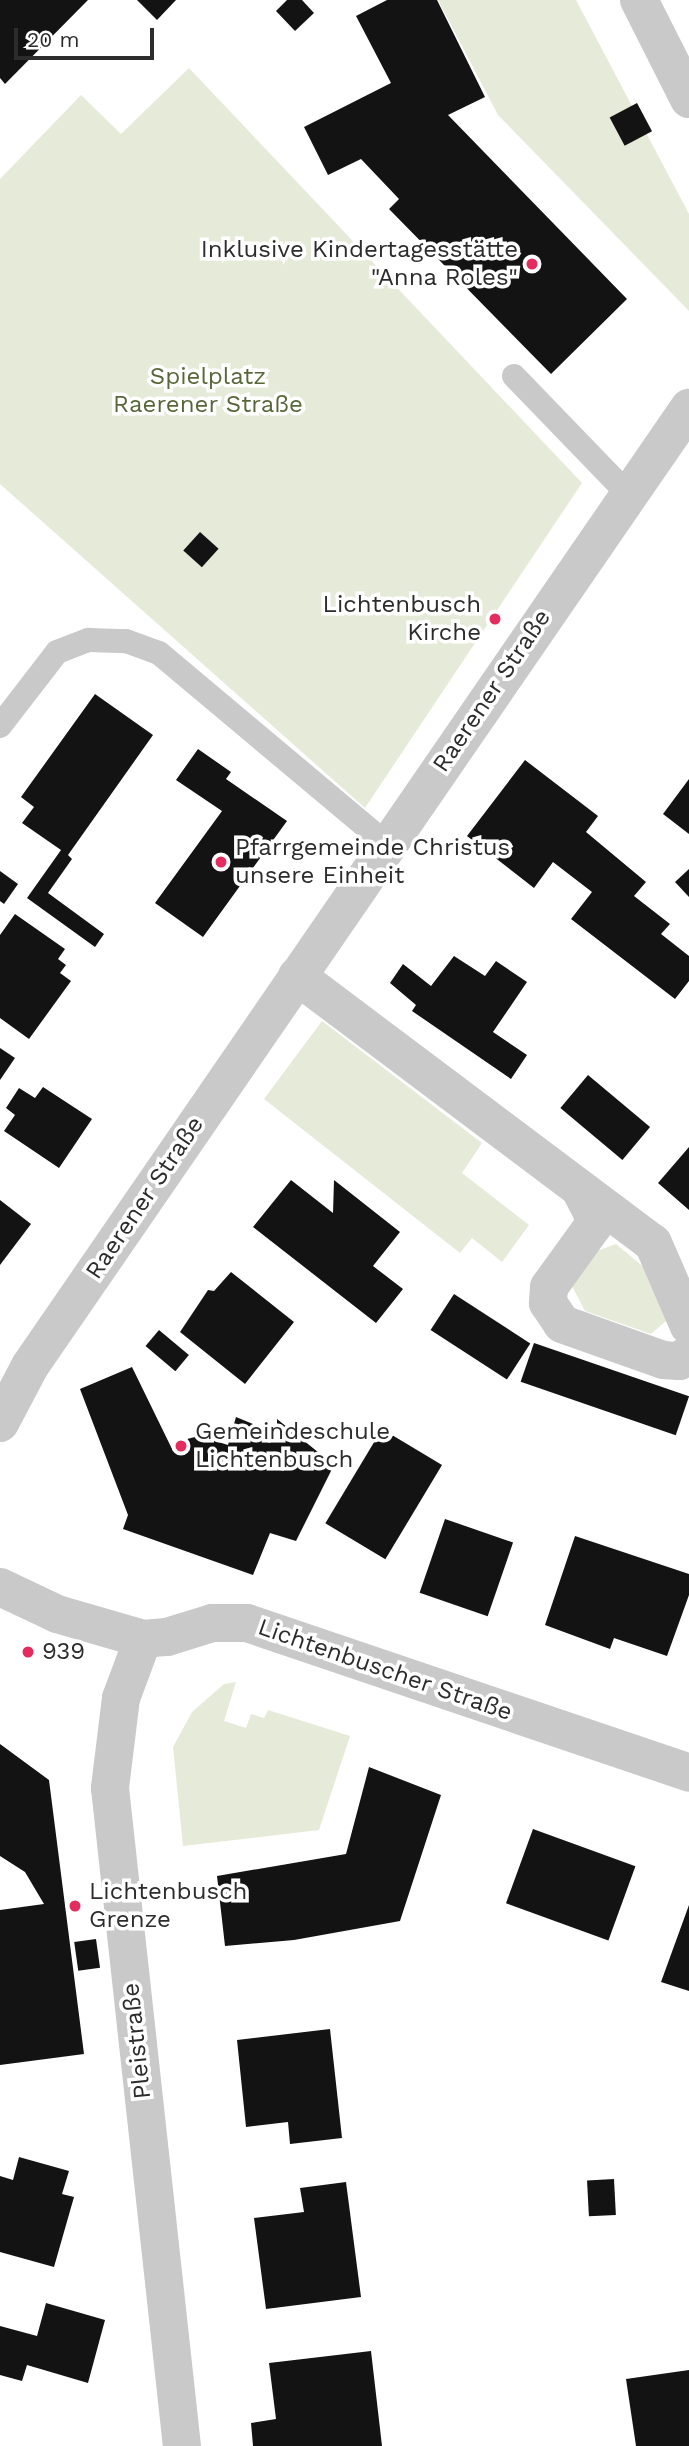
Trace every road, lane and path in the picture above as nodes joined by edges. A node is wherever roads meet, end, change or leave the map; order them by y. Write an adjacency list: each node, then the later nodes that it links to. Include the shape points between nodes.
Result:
1 (639, 0): 2 (street)
2 (689, 99)
3 (514, 376): 5 (lane)
4 (689, 408): 5 (street, Raerener Straße)
5 (627, 493): 7 (street, Raerener Straße)
6 (0, 726): 7 (lane, via 57,652 89,640 126,641 159,653)
7 (387, 844): 8 (street, Raerener Straße)
8 (297, 976): 9 (street); 12 (street, Raerener Straße, via 30,1366)
9 (580, 1189): 10 (street, via 653,1243); 11 (street, via 593,1214 593,1226 549,1287 548,1303 562,1324 663,1360 679,1362)
10 (689, 1326)
11 (689, 1354)
12 (0, 1423)
13 (0, 1587): 14 (street, Lichtenbuscher Straße, via 57,1614)
14 (143, 1639): 15 (street, Lichtenbuscher Straße, via 212,1623 247,1623); 16 (street, Pleistraße, via 121,1698 110,1788)
15 (689, 1773)
16 (182, 2446)

